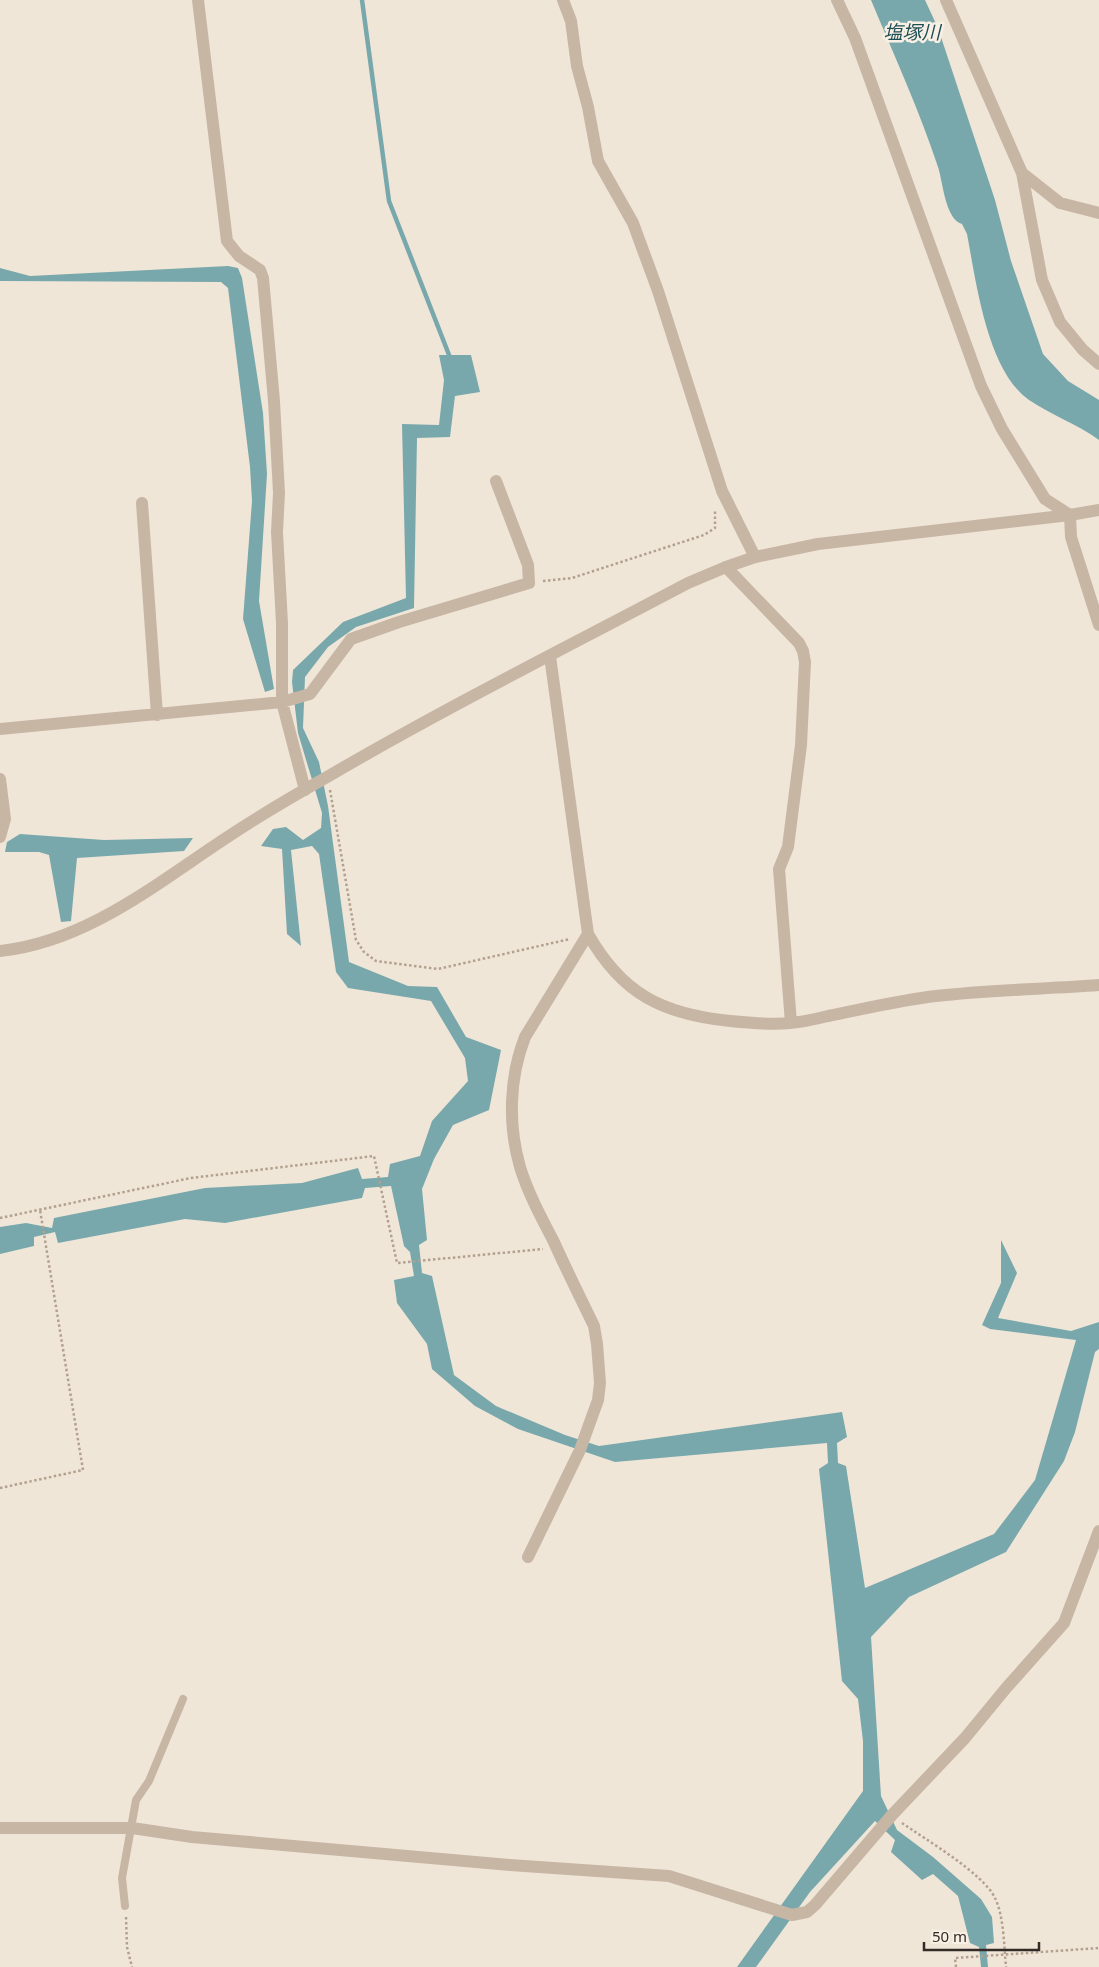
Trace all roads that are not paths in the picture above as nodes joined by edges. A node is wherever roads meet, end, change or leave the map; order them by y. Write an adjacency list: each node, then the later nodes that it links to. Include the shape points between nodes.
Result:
1 (198, 0): 16 (street, via 227,241 239,256 260,270 263,278 279,484 276,532 282,623)
2 (563, 0): 12 (street, via 571,21 577,66 598,161 633,223 722,491)
3 (837, 0): 11 (street, via 855,38 981,386 1002,429 1045,499)
4 (946, 0): 5 (street)
5 (1022, 173): 6 (street, via 1060,203); 7 (street, via 1042,280 1060,322)
6 (1099, 213)
7 (1099, 364)
8 (496, 481): 16 (street, via 528,565 529,583 351,639 310,694)
9 (142, 503): 17 (street)
10 (1095, 511): 11 (street)
11 (1070, 515): 12 (street, via 818,544); 14 (street, via 1071,537)
12 (754, 557): 13 (street)
13 (726, 567): 15 (street); 25 (street, via 799,643 805,662 801,745 788,847 779,869)
14 (1099, 625)
15 (550, 656): 20 (street, via 426,720); 22 (street)
16 (282, 702): 17 (street); 20 (street)
17 (157, 715): 18 (street)
18 (0, 730)
19 (0, 779): 21 (street, via 5,819)
20 (305, 790): 23 (street, via 88,926 49,941)
21 (0, 837)
22 (588, 934): 25 (street, via 609,967 623,981 641,996 662,1006 717,1020 753,1024); 27 (street, via 525,1037 512,1087 515,1143 520,1167 594,1326 599,1373 598,1400 580,1450)
23 (0, 951)
24 (1099, 985): 25 (street, via 936,996)
25 (791, 1023)
26 (1099, 1531): 30 (street, via 1064,1623 965,1738 806,1912 792,1914 669,1876 192,1837)
27 (528, 1557)
28 (183, 1700): 30 (lane, via 149,1781 136,1800)
29 (0, 1828): 30 (street)
30 (132, 1828): 31 (lane, via 122,1878)
31 (125, 1906)

